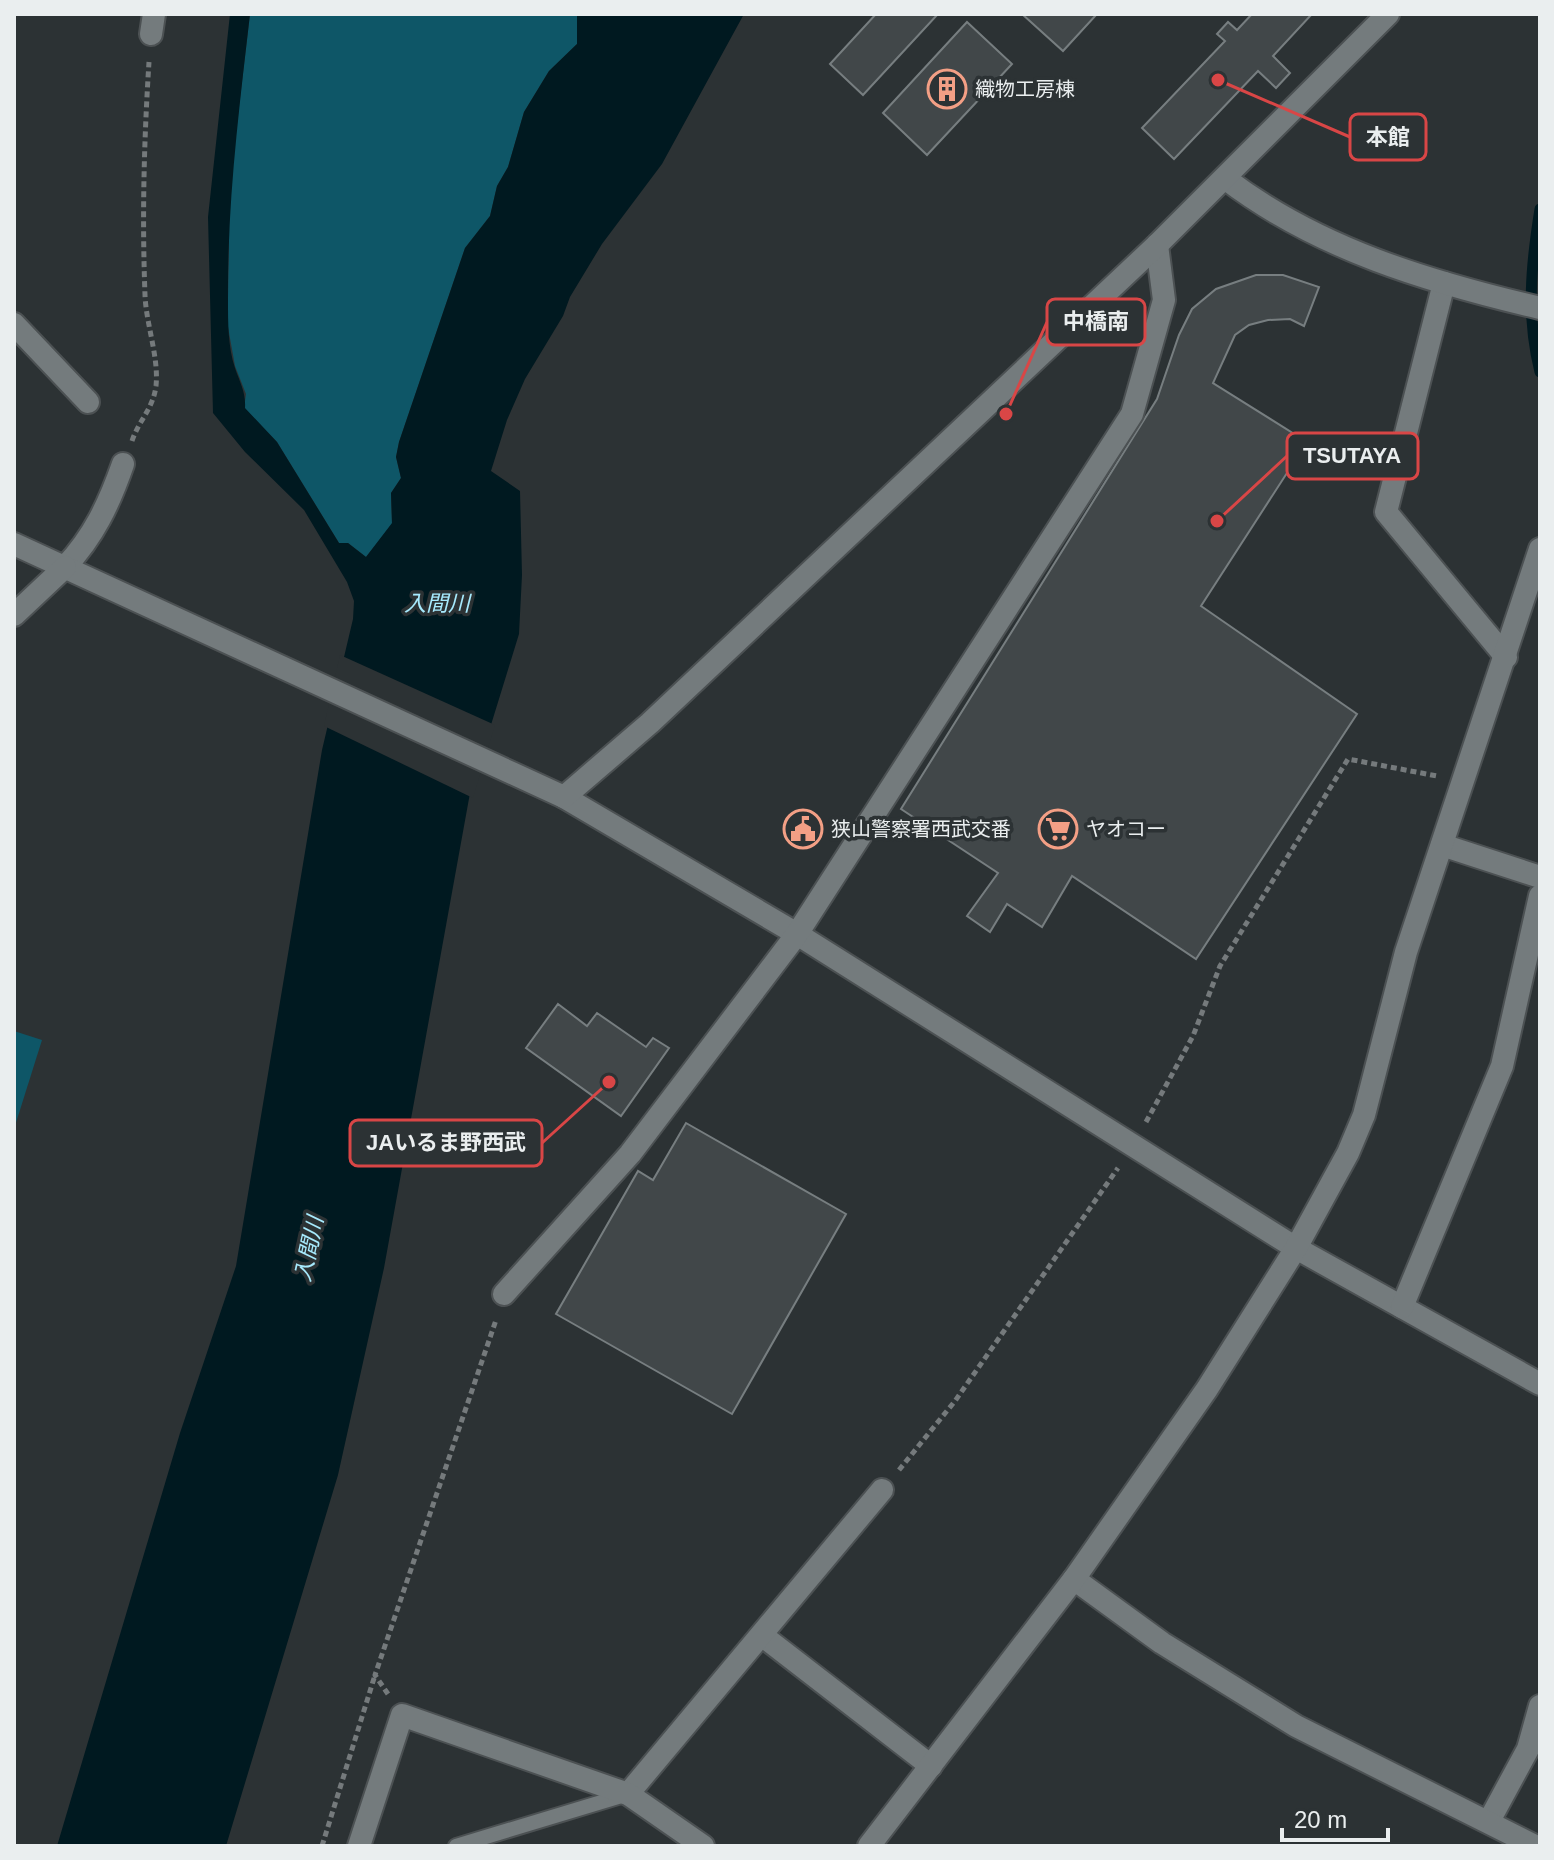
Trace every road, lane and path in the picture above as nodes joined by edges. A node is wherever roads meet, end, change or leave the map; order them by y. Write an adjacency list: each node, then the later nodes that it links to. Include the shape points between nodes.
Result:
1 (1388, 14): 3 (street)
2 (152, 24): 9 (path, via 142,188 146,307 156,383 150,412)
3 (1226, 179): 4 (street); 5 (street, via 1291,223)
4 (1157, 245): 16 (street, via 650,723); 20 (street, via 1164,300 1132,414)
5 (1444, 283): 6 (street); 14 (street, via 1386,512)
6 (1540, 308)
7 (14, 324): 8 (street)
8 (88, 402)
9 (123, 464): 12 (street, via 107,510)
10 (14, 544): 12 (street)
11 (1540, 549): 14 (street)
12 (72, 571): 13 (street); 16 (street)
13 (14, 615)
14 (1506, 657): 15 (street)
15 (1462, 781): 17 (street); 21 (path, via 1348,759 1220,966 1193,1036)
16 (564, 797): 20 (street)
17 (1442, 845): 18 (street); 22 (street, via 1406,952 1364,1115)
18 (1540, 877)
19 (1540, 896): 24 (street, via 1502,1066)
20 (797, 934): 21 (street); 23 (street, via 630,1154)
21 (1134, 1145): 22 (street); 26 (path, via 955,1401)
22 (1296, 1248): 24 (street); 27 (street, via 1207,1389)
23 (504, 1294): 29 (path)
24 (1402, 1307): 25 (street)
25 (1540, 1384)
26 (882, 1490): 28 (street)
27 (1074, 1579): 32 (street); 34 (street, via 1162,1643 1296,1726)
28 (764, 1637): 32 (street); 33 (street)
29 (375, 1675): 31 (path); 36 (path)
30 (1540, 1706): 34 (street, via 1528,1749)
31 (402, 1715): 33 (street); 37 (street)
32 (931, 1766): 40 (street)
33 (628, 1794): 38 (lane); 39 (street)
34 (1489, 1821): 35 (street)
35 (1510, 1840): 41 (street)
36 (322, 1846)
37 (359, 1846)
38 (456, 1846)
39 (703, 1846)
40 (869, 1846)
41 (1535, 1846)

